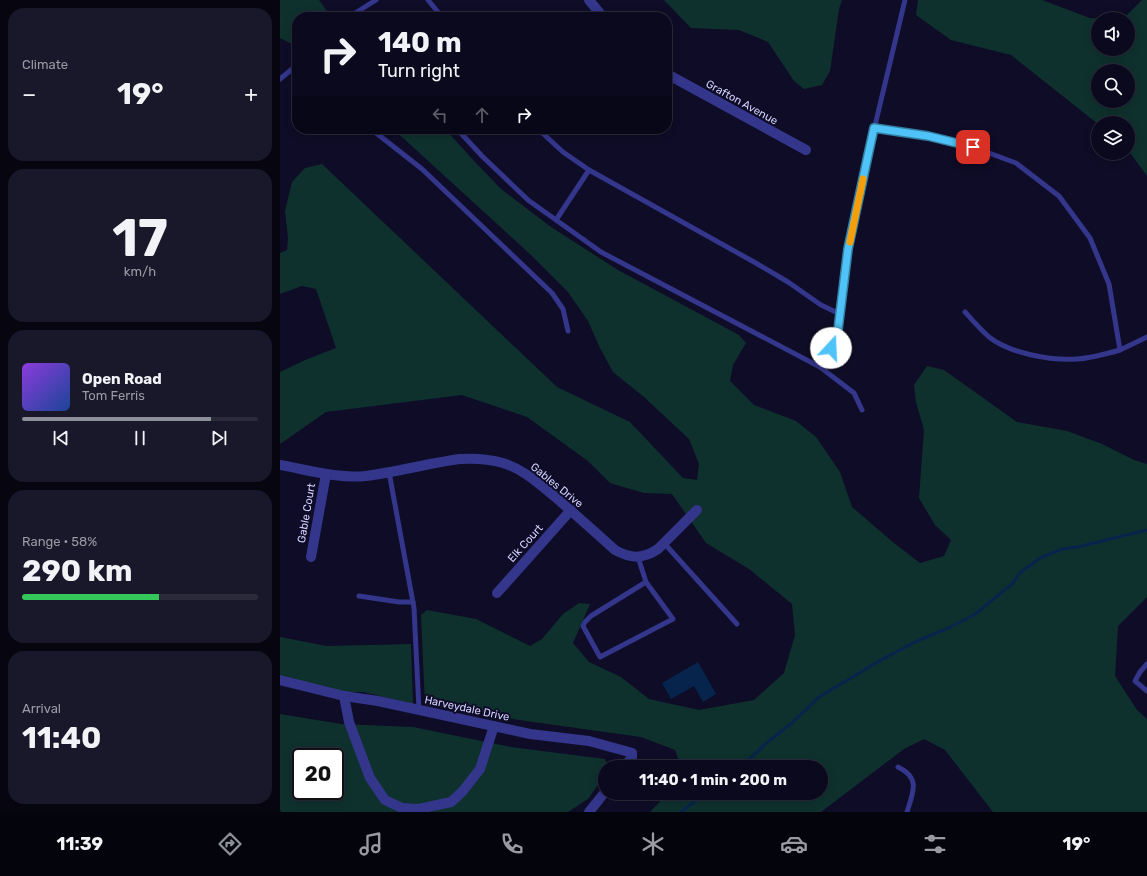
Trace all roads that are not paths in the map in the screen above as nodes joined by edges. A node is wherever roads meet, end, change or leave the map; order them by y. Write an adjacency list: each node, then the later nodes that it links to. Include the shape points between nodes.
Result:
1 (376, 0): 5 (lane)
2 (428, 0): 6 (lane)
3 (589, 0): 7 (street)
4 (905, 0): 11 (lane)
5 (357, 12)
6 (438, 12)
7 (599, 12)
8 (292, 70): 10 (lane)
9 (672, 77): 15 (street, Grafton Avenue)
10 (280, 79)
11 (874, 128): 19 (lane, via 848,249); 22 (lane, via 928,136 973,147 1016,163 1059,196 1090,238 1109,284)
12 (377, 134): 20 (lane, via 422,169 552,292 563,309)
13 (462, 134): 17 (lane, via 528,200)
14 (543, 134): 16 (lane)
15 (806, 150)
16 (589, 170): 17 (lane); 19 (lane, via 754,262 821,305)
17 (556, 220): 23 (lane, via 601,252)
18 (965, 312): 22 (lane, via 990,338 1030,354 1077,359)
19 (840, 314): 23 (lane, via 837,338)
20 (568, 331)
21 (1147, 337): 22 (lane)
22 (1120, 350)
23 (820, 367): 24 (lane, via 854,393)
24 (862, 410)
25 (280, 465): 27 (street, Gables Drive)
26 (388, 472): 27 (street, Gables Drive, via 365,476); 28 (street, Gables Drive, via 460,459 490,460 511,466 530,476); 36 (lane)
27 (326, 474): 31 (street, Gable Court)
28 (571, 510): 32 (street, Gables Drive, via 615,550); 34 (street, Elk Court)
29 (697, 510): 30 (street)
30 (664, 544): 32 (street, via 652,553); 37 (lane)
31 (310, 557)
32 (638, 557): 33 (lane)
33 (646, 582): 33 (lane, via 673,619 600,657 583,626 585,622)
34 (496, 593)
35 (359, 596): 36 (lane)
36 (413, 602): 42 (lane)
37 (737, 624)
38 (1147, 664): 40 (lane, via 1135,680)
39 (280, 680): 41 (street, Harveydale Drive)
40 (1147, 691)
41 (344, 696): 42 (street, Harveydale Drive); 43 (street, via 349,722 370,778 385,800 402,808 420,809 451,802 480,769)
42 (419, 710): 43 (street, Harveydale Drive)
43 (494, 726): 44 (street, Harveydale Drive, via 530,734 590,741 629,752 632,754)
44 (630, 760)
45 (898, 767): 48 (lane, via 911,777 914,785)
46 (599, 800): 47 (street)
47 (589, 812)
48 (907, 812)

